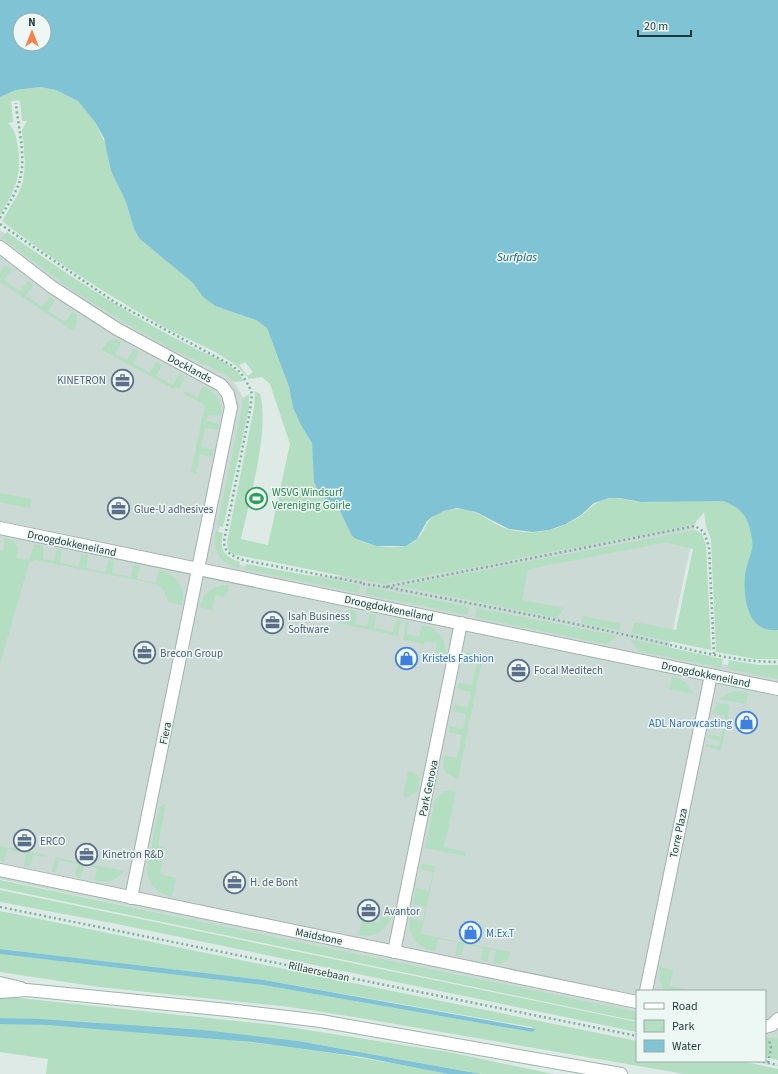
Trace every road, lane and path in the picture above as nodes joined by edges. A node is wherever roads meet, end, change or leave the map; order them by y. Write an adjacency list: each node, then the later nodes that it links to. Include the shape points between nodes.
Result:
1 (16, 103): 2 (path, via 21,173 16,192)
2 (0, 218)
3 (0, 224): 7 (path, via 116,303 218,357 241,373 252,394 224,541 227,552 243,560)
4 (0, 247): 6 (street, Docklands, via 52,287 111,325 210,378 221,385 228,394 232,406)
5 (0, 528): 6 (street, Droogdokkeneiland)
6 (199, 569): 9 (street, Droogdokkeneiland); 16 (street, Fiera)
7 (363, 583): 8 (path); 9 (path)
8 (385, 587): 11 (path); 11 (path, via 695,526 704,532 709,547)
9 (360, 602): 10 (street, Droogdokkeneiland)
10 (461, 623): 13 (street, Droogdokkeneiland); 18 (street, Park Genova)
11 (714, 654): 12 (path, via 759,662)
12 (778, 662)
13 (711, 675): 14 (street, Droogdokkeneiland); 21 (street, Torre Plaza)
14 (778, 689)
15 (0, 870): 16 (street, Maidstone)
16 (131, 898): 18 (street, Maidstone)
17 (0, 907): 26 (path, Rillaersebaan)
18 (394, 952): 23 (street, Maidstone)
19 (0, 983): 20 (street)
20 (27, 990): 22 (street); 30 (street, via 321,1021)
21 (646, 990)
22 (0, 992)
23 (636, 1002)
24 (778, 1019): 25 (street)
25 (766, 1027): 28 (path, via 771,1048)
26 (636, 1036)
27 (763, 1062): 28 (path)
28 (768, 1063): 29 (path)
29 (778, 1065)
30 (621, 1074)

